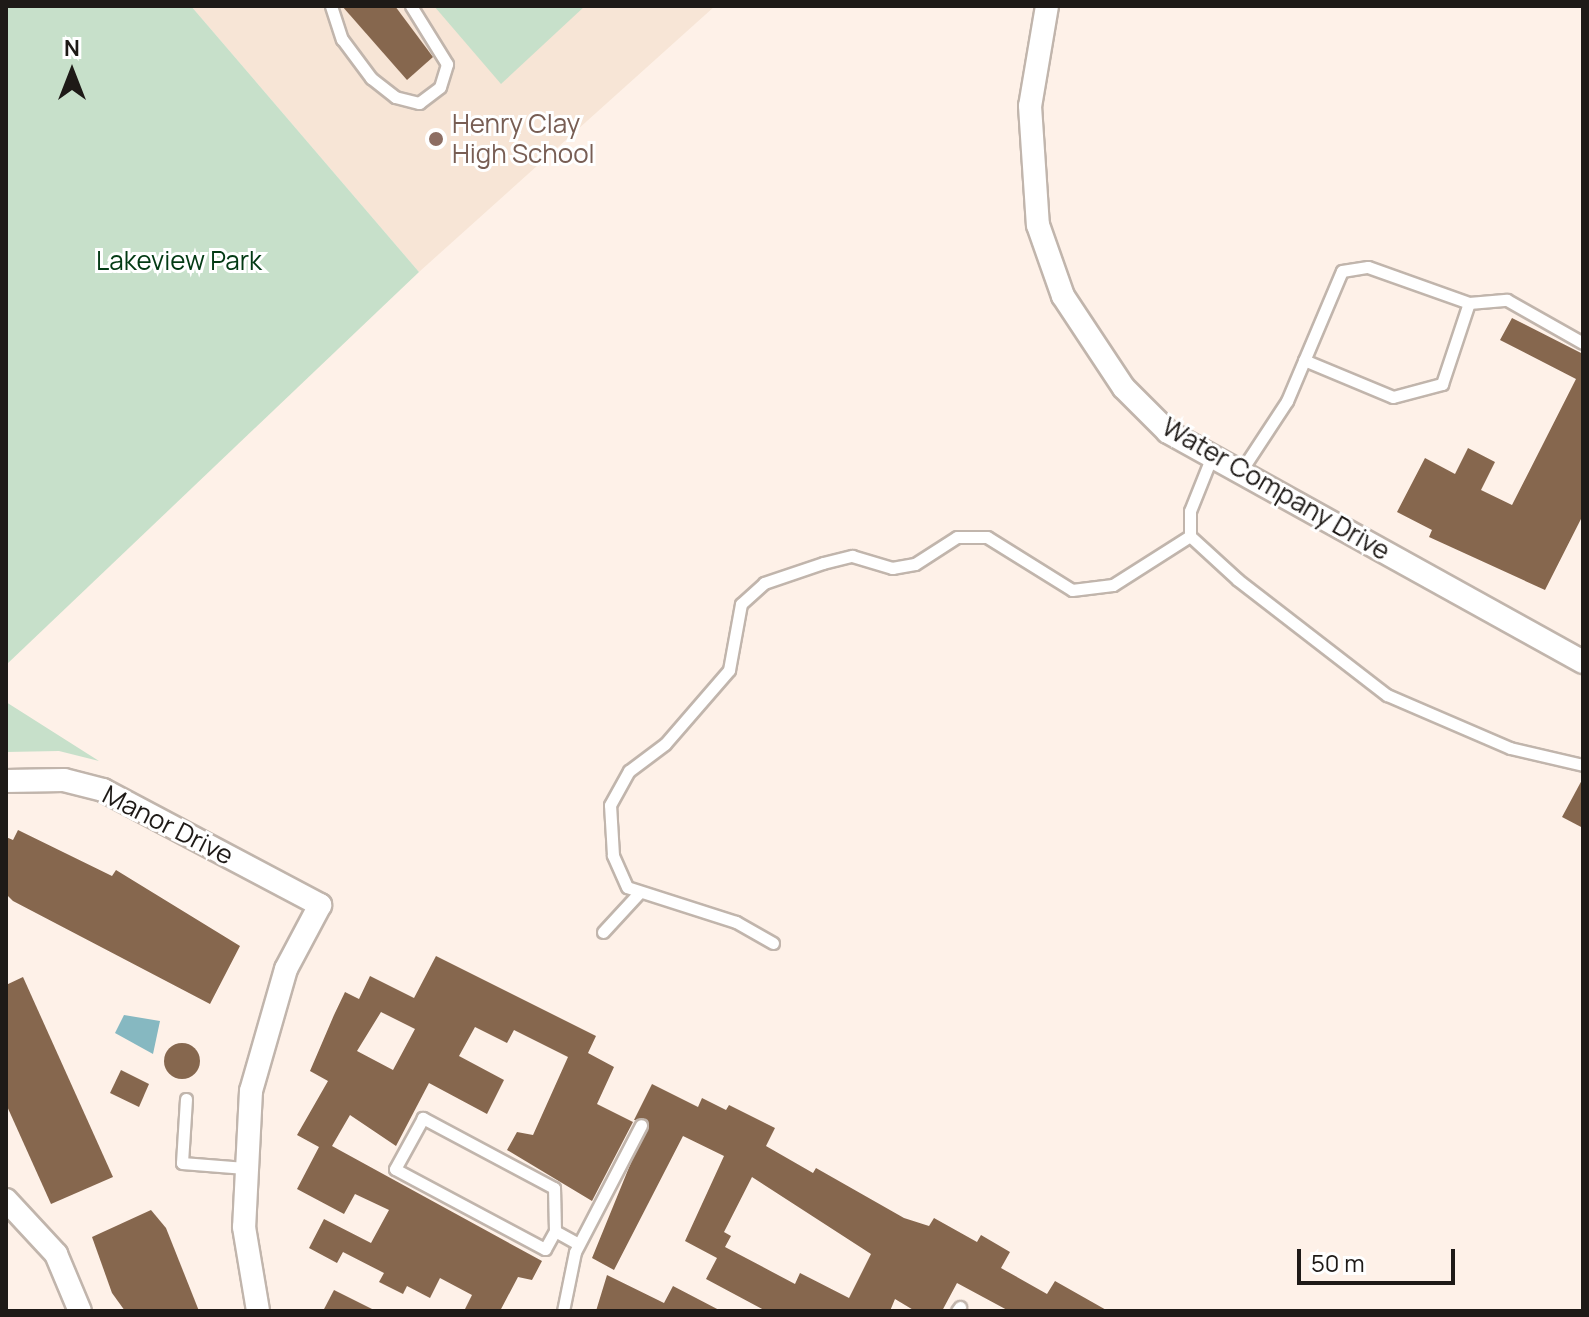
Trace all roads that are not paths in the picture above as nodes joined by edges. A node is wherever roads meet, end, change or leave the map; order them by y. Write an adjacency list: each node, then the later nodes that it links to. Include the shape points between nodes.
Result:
1 (331, 6): 2 (lane, via 342,39 371,78 395,97 419,103 440,87 447,64)
2 (411, 6)
3 (1047, 6): 7 (street, Water Company Drive, via 1029,151 1050,266 1079,325 1124,388 1168,432)
4 (1469, 303): 5 (lane, via 1507,300); 6 (lane, via 1368,267 1342,271); 6 (lane, via 1442,384 1393,397)
5 (1583, 343)
6 (1304, 360): 8 (lane)
7 (1212, 456): 8 (street, Water Company Drive); 9 (lane, via 1190,511)
8 (1241, 471): 10 (street, Water Company Drive)
9 (1190, 536): 11 (lane, via 1387,695 1510,748); 13 (lane, via 1113,585 1072,590 987,537 957,537 915,564 892,568 852,556 764,583 741,604 729,670 665,744 629,771 610,805 613,855 627,887)
10 (1583, 662)
11 (1583, 765)
12 (6, 781): 18 (street, Manor Drive, via 64,780 103,790 320,905 286,969 264,1034)
13 (639, 893): 14 (lane); 15 (lane, via 736,922)
14 (603, 932)
15 (773, 943)
16 (186, 1099): 18 (lane, via 182,1163)
17 (641, 1125): 21 (lane)
18 (245, 1168): 23 (street, via 244,1227)
19 (6, 1200): 22 (street, via 56,1254)
20 (555, 1231): 20 (lane, via 545,1249 395,1169 423,1118 554,1188); 21 (lane)
21 (578, 1244): 24 (lane)
22 (80, 1311)
23 (258, 1311)
24 (563, 1311)

